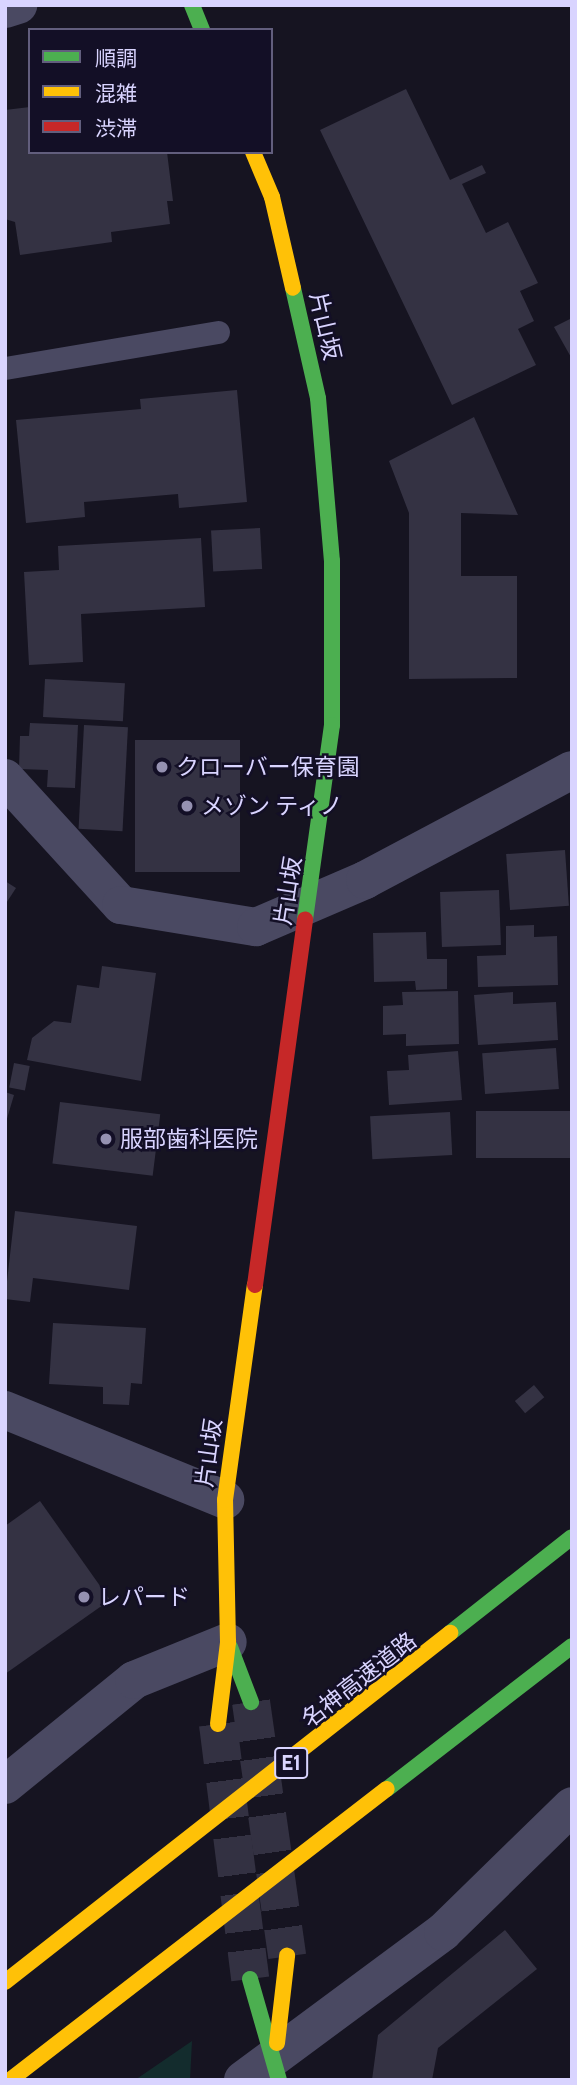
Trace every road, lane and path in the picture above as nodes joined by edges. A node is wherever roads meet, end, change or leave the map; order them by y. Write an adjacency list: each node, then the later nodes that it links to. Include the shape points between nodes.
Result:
1 (18, 5): 3 (street)
2 (191, 5): 4 (main road)
3 (5, 9)
4 (201, 28)
5 (254, 154): 10 (main road, 片山坂, via 272,197 318,398 332,561 332,724)
6 (218, 332): 7 (lane)
7 (5, 368)
8 (572, 770): 10 (street)
9 (5, 778): 10 (street, via 121,905 256,927)
10 (309, 907): 12 (main road, 片山坂)
11 (5, 1410): 12 (street)
12 (225, 1500): 14 (main road, 片山坂)
13 (572, 1537): 22 (main road, 名神高速道路 / E1)
14 (228, 1642): 16 (main road, 片山坂); 17 (main road, 片山坂); 18 (street, via 134,1680)
15 (572, 1646): 24 (main road)
16 (251, 1702)
17 (218, 1724)
18 (5, 1785)
19 (572, 1806): 23 (street, via 443,1931)
20 (287, 1956): 23 (main road)
21 (250, 1979): 23 (main road)
22 (5, 1982)
23 (278, 2068): 25 (street)
24 (10, 2080)
25 (243, 2080)

